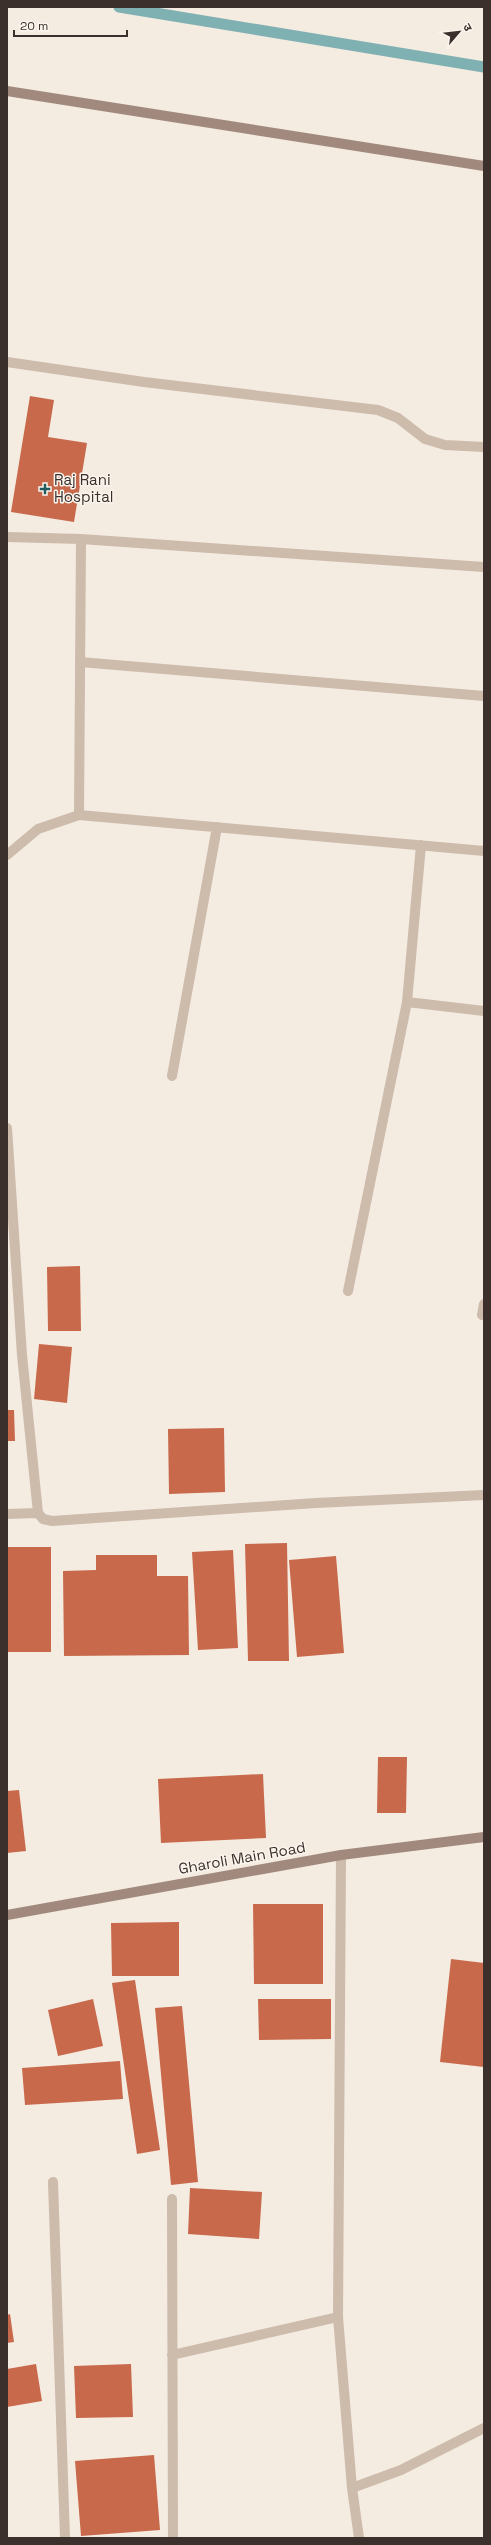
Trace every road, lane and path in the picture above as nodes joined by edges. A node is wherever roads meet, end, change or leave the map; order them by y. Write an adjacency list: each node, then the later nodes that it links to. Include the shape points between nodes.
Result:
1 (7, 91): 2 (street)
2 (484, 166)
3 (7, 362): 4 (street, via 144,382 378,410 398,418 425,439 445,445)
4 (484, 447)
5 (7, 537): 6 (street)
6 (81, 539): 7 (street); 8 (street)
7 (484, 567)
8 (80, 662): 9 (street); 10 (street)
9 (484, 696)
10 (79, 815): 11 (street); 14 (street, via 38,829)
11 (217, 827): 12 (street); 17 (street)
12 (421, 845): 13 (street); 15 (street)
13 (484, 851)
14 (7, 855)
15 (407, 1002): 16 (street); 19 (street)
16 (484, 1011)
17 (172, 1076)
18 (7, 1128): 21 (street, via 22,1355)
19 (348, 1291)
20 (484, 1495): 21 (street, via 316,1503 52,1521 43,1519)
21 (38, 1513): 22 (street)
22 (7, 1514)
23 (484, 1837): 24 (street, Gharoli Main Road)
24 (341, 1855): 25 (street, Gharoli Main Road); 28 (street)
25 (7, 1915)
26 (53, 2182): 32 (street)
27 (172, 2199): 29 (street)
28 (338, 2317): 29 (street); 31 (street)
29 (172, 2355): 33 (street)
30 (484, 2428): 31 (street, via 401,2470)
31 (352, 2488): 34 (street)
32 (65, 2538)
33 (173, 2538)
34 (359, 2538)

